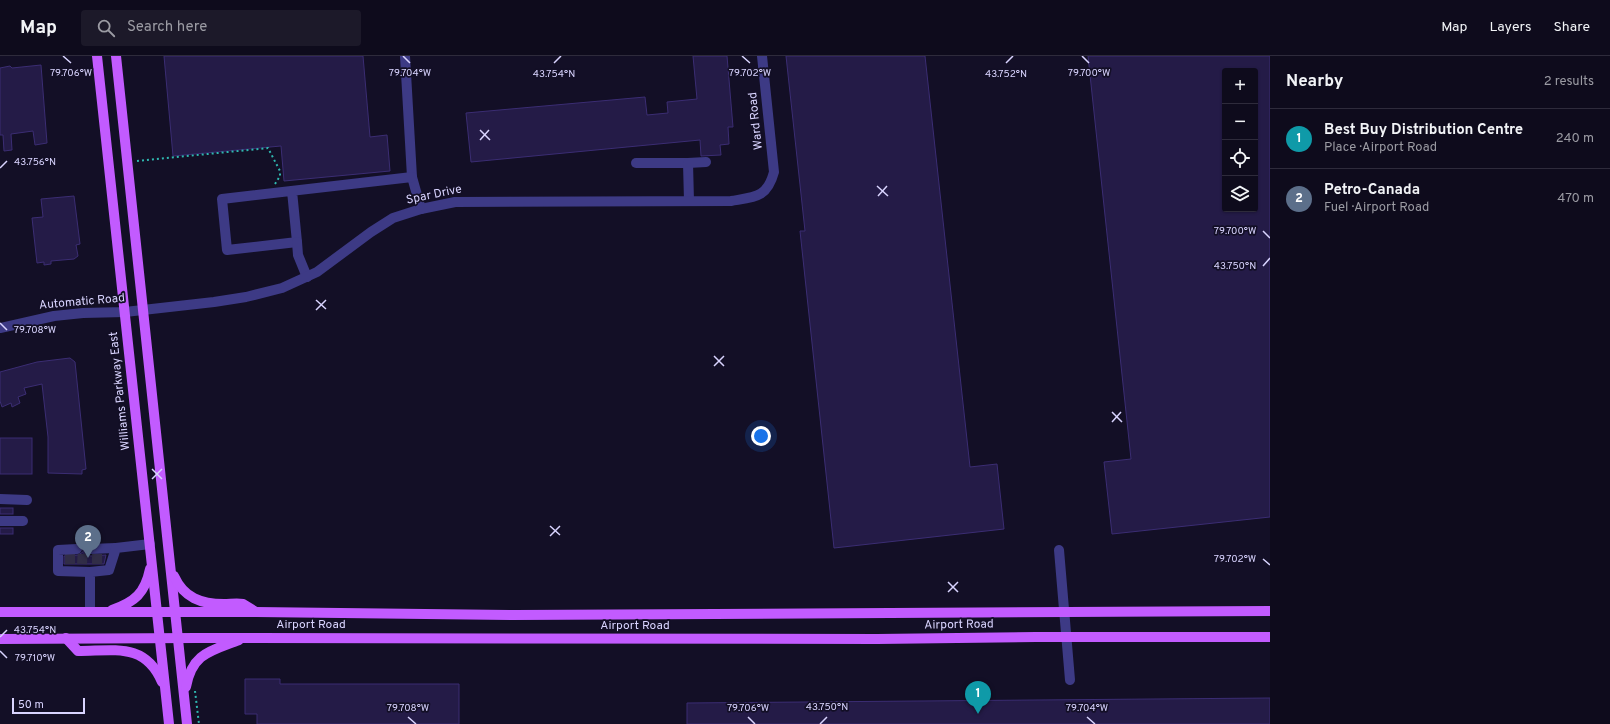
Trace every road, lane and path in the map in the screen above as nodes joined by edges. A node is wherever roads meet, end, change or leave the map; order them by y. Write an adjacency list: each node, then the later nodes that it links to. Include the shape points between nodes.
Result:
1 (97, 56): 18 (main road, Williams Parkway East)
2 (116, 56): 5 (main road)
3 (405, 56): 9 (street)
4 (762, 56): 10 (street, Ward Road, via 774,172)
5 (128, 162): 12 (path, via 268,148 280,171 275,183); 17 (main road)
6 (706, 162): 8 (street)
7 (636, 163): 8 (street)
8 (688, 163): 13 (street)
9 (412, 177): 11 (street); 14 (street)
10 (771, 184): 13 (street, Spar Drive, via 765,192 752,198)
11 (292, 191): 12 (street); 15 (street)
12 (276, 193): 15 (street, via 222,198 227,250)
13 (689, 201): 14 (street, Spar Drive, via 477,201 455,202)
14 (421, 209): 16 (street, Spar Drive, via 393,218 317,272)
15 (297, 242): 16 (street, via 298,255)
16 (307, 276): 17 (street, Spar Drive, via 282,288 246,297)
17 (144, 310): 18 (street, Automatic Road); 30 (main road)
18 (125, 312): 19 (street, Automatic Road, via 54,316); 24 (main road, Williams Parkway East)
19 (0, 328)
20 (0, 500): 21 (street)
21 (27, 500)
22 (0, 521): 23 (street)
23 (23, 521)
24 (150, 544): 25 (street); 28 (main road, Williams Parkway East)
25 (116, 548): 29 (street); 29 (street, via 109,570)
26 (1059, 550): 38 (street)
27 (72, 558): 29 (street)
28 (152, 561): 34 (main road, via 148,579 141,592 133,600); 35 (main road, Williams Parkway East)
29 (92, 562): 33 (street)
30 (172, 571): 36 (main road); 37 (main road, via 186,593 200,602 243,604)
31 (1270, 611): 38 (main road, Airport Road)
32 (0, 612): 33 (main road, Airport Road)
33 (90, 612): 34 (main road, Airport Road)
34 (107, 612): 35 (main road, Airport Road)
35 (157, 612): 36 (main road, Airport Road); 42 (main road, Williams Parkway East)
36 (176, 612): 37 (main road, Airport Road); 43 (main road)
37 (256, 612): 38 (main road, Airport Road, via 531,615)
38 (1064, 612): 40 (street)
39 (1270, 636): 40 (main road, Airport Road)
40 (1067, 637): 44 (main road, Airport Road, via 877,640); 46 (street)
41 (66, 638): 42 (main road, Airport Road); 45 (main road, Airport Road); 48 (main road, via 78,651 127,651 142,656 157,671)
42 (160, 638): 43 (main road, Airport Road); 48 (main road, Williams Parkway East)
43 (179, 638): 44 (main road, Airport Road); 49 (main road)
44 (245, 638): 49 (main road, via 208,652 196,661 188,678)
45 (0, 639)
46 (1070, 680)
47 (194, 686): 52 (path)
48 (166, 694): 50 (main road, Williams Parkway East)
49 (185, 695): 51 (main road)
50 (169, 724)
51 (187, 724)
52 (199, 724)

